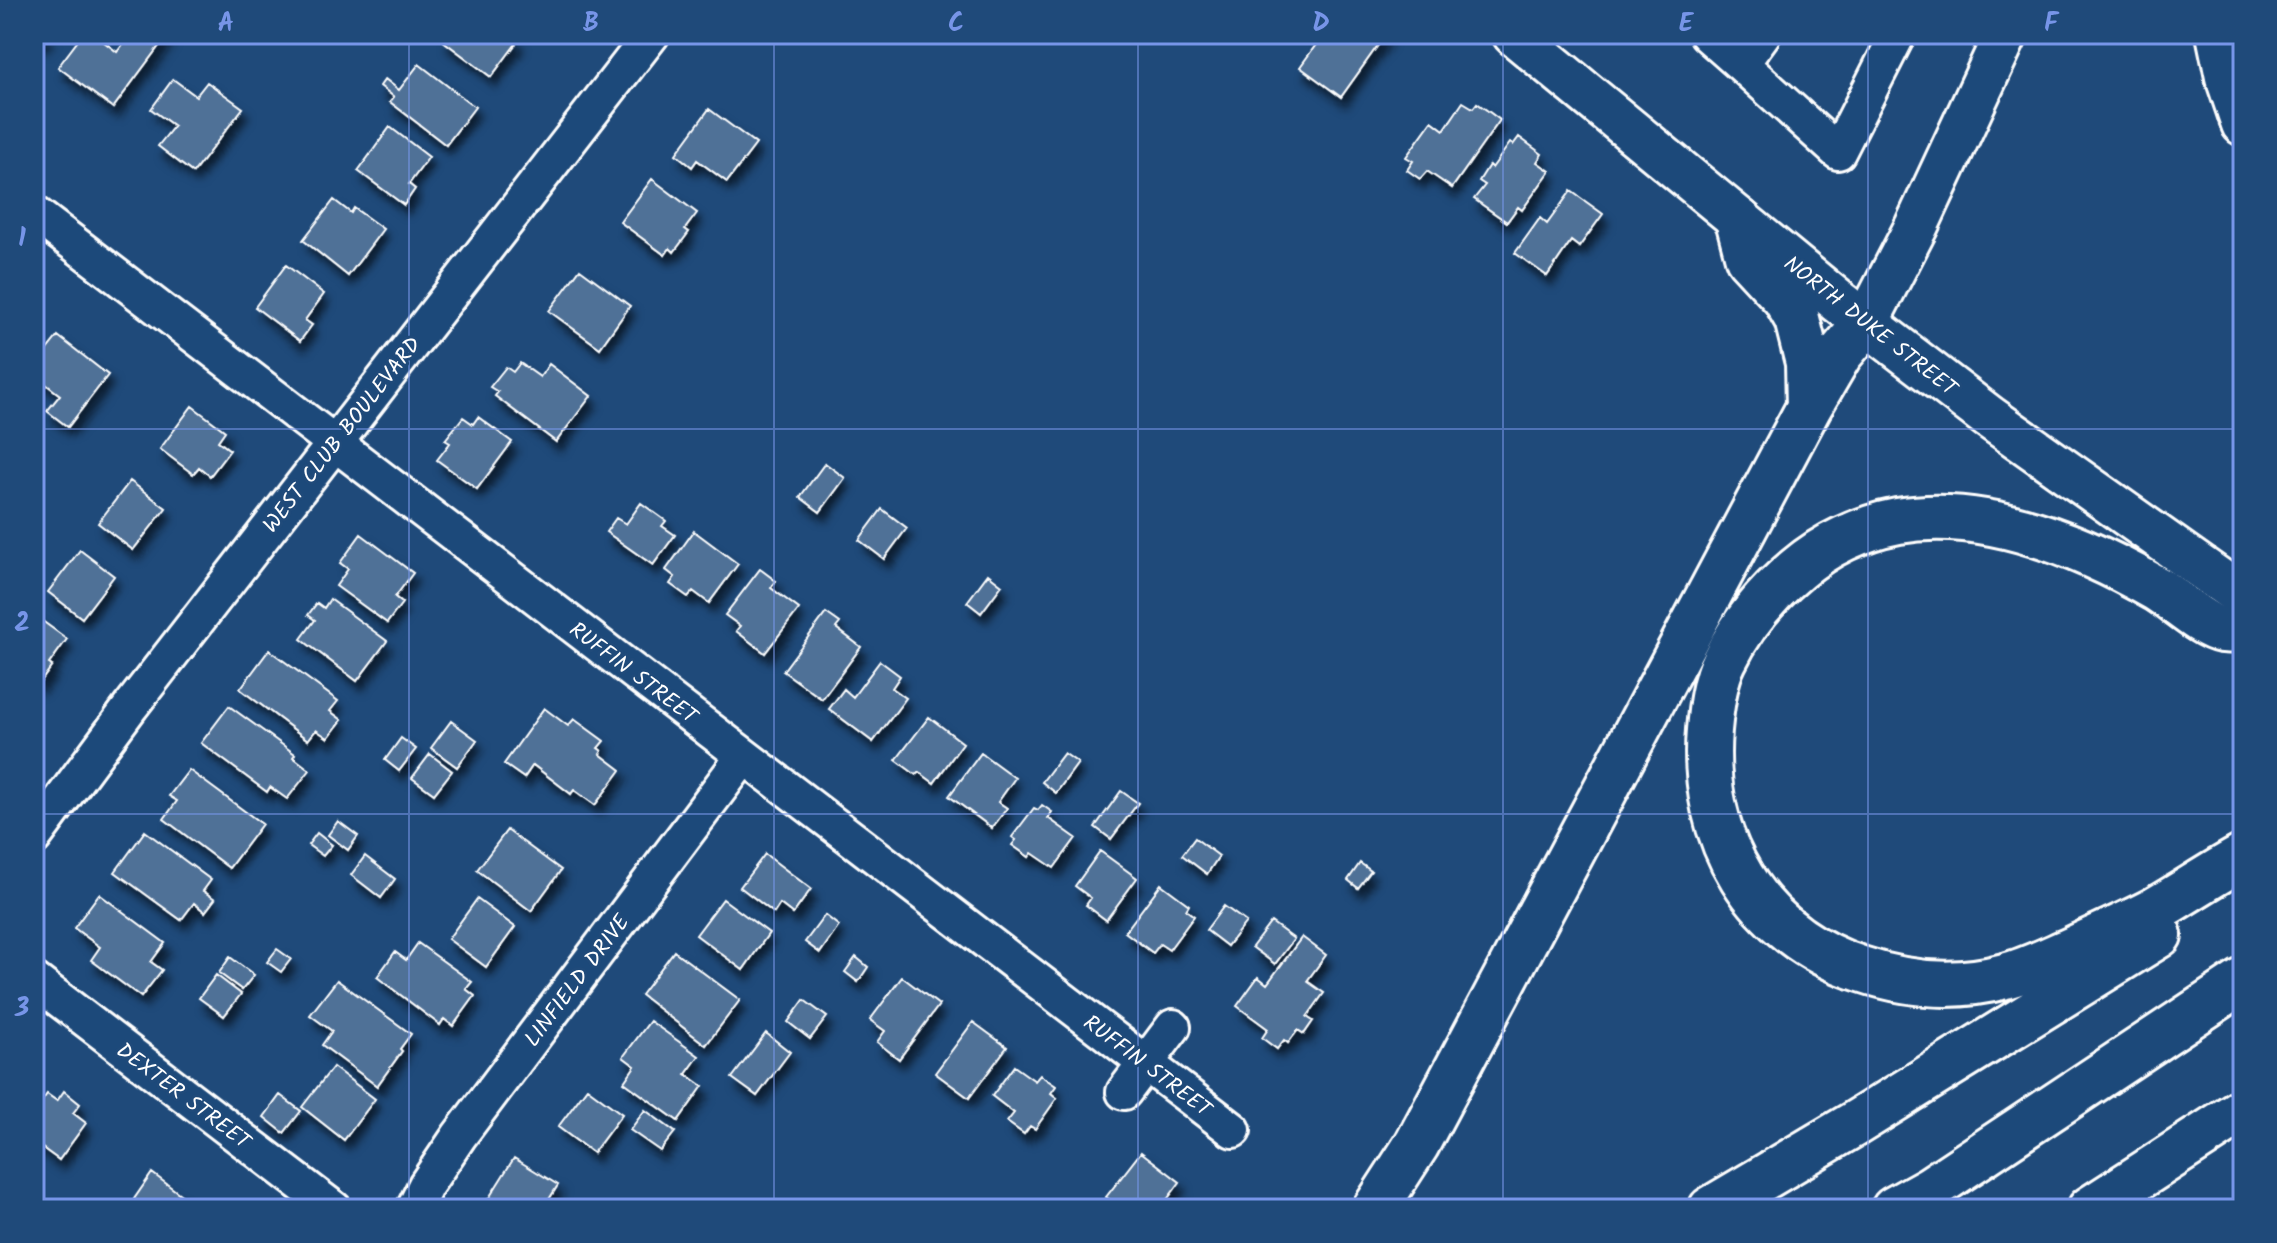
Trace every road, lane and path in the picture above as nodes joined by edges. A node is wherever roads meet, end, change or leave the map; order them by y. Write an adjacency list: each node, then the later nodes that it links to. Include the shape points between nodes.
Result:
1 (652, 34): 14 (street, WEST CLUB BOULEVARD)
2 (1514, 34): 11 (main road, NORTH DUKE STREET)
3 (1707, 34): 8 (street)
4 (1763, 34): 8 (street)
5 (1898, 34): 8 (street, via 1838,152)
6 (2006, 34): 12 (main road)
7 (2218, 34): 9 (main road)
8 (1741, 64)
9 (2243, 124)
10 (34, 213): 14 (street, RUFFIN STREET)
11 (1738, 220): 12 (main road, NORTH DUKE STREET); 13 (highway, via 1748,258 1797,319 1808,363)
12 (1867, 322): 13 (highway, via 1840,354); 15 (main road, NORTH DUKE STREET, via 1989,417)
13 (1809, 407): 30 (highway, via 1417,1144)
14 (334, 443): 17 (street, RUFFIN STREET); 18 (street, WEST CLUB BOULEVARD)
15 (2243, 597)
16 (2243, 631): 19 (highway, via 2218,630 2159,590 2069,546 1995,524 1937,517 1897,521 1862,531 1809,559 1778,584 1747,622 1722,664 1707,754 1717,825 1743,879 1765,909 1816,950 1916,984 2004,976 2047,961 2153,910)
17 (744, 756): 24 (street, RUFFIN STREET); 29 (street, LINFIELD DRIVE, via 459,1136)
18 (34, 837)
19 (2243, 857)
20 (2243, 876): 31 (highway, via 2142,946)
21 (34, 980): 28 (street, DEXTER STREET)
22 (2243, 981): 32 (highway)
23 (1173, 1027): 24 (street)
24 (1146, 1063): 25 (street); 27 (street, RUFFIN STREET)
25 (1124, 1092)
26 (2243, 1110): 33 (highway)
27 (1233, 1130)
28 (334, 1209)
29 (414, 1209)
30 (1375, 1209)
31 (1711, 1209)
32 (1894, 1209)
33 (2090, 1209)

